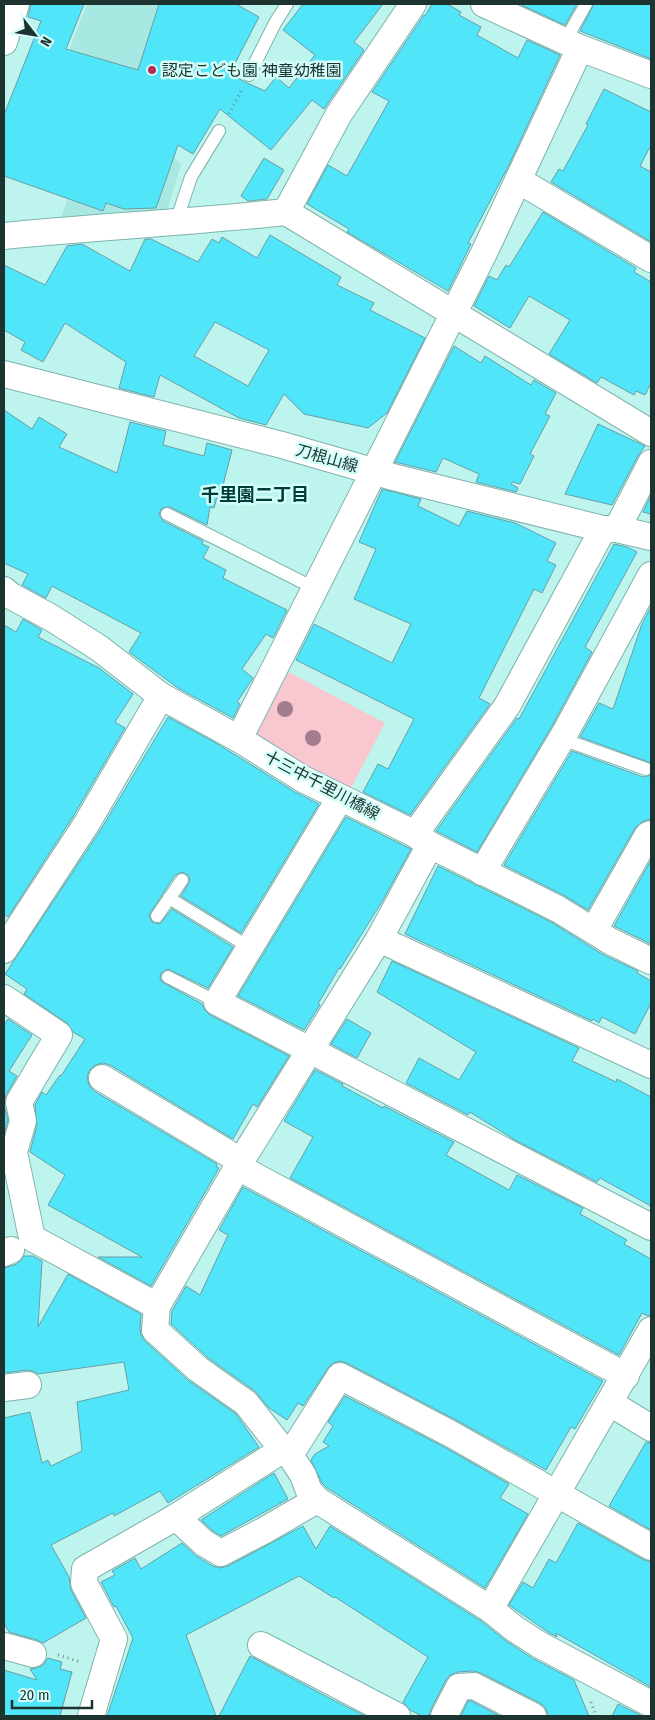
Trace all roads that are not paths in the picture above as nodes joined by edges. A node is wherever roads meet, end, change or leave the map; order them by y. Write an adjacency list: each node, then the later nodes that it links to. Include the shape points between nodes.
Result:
1 (16, 4): 6 (street)
2 (287, 4): 8 (lane)
3 (413, 4): 12 (street, via 339,114)
4 (484, 4): 7 (street)
5 (586, 4): 7 (lane)
6 (4, 42)
7 (572, 44): 9 (street); 11 (street)
8 (250, 75)
9 (651, 76)
10 (219, 131): 13 (lane, via 191,177)
11 (518, 180): 15 (street); 16 (street)
12 (286, 212): 13 (street); 16 (street)
13 (176, 222): 14 (street)
14 (4, 236)
15 (651, 258)
16 (453, 314): 18 (street); 20 (street)
17 (4, 374): 20 (street, 刀根山線)
18 (651, 432)
19 (651, 463): 22 (street)
20 (374, 471): 22 (street, 刀根山線); 25 (street)
21 (167, 514): 25 (lane)
22 (610, 529): 23 (street, 刀根山線); 33 (street, via 507,706)
23 (651, 537)
24 (651, 575): 28 (street)
25 (316, 589): 29 (street)
26 (6, 599): 27 (street, 十三中千里川橋線, via 50,617 99,648)
27 (161, 696): 29 (street, 十三中千里川橋線); 41 (street, via 87,823)
28 (562, 738): 30 (lane); 34 (street)
29 (239, 739): 31 (street, 十三中千里川橋線)
30 (646, 769)
31 (340, 798): 33 (street, 十三中千里川橋線); 40 (street)
32 (651, 834): 38 (street)
33 (422, 840): 34 (street, 十三中千里川橋線); 39 (street)
34 (482, 872): 38 (street, 十三中千里川橋線)
35 (182, 880): 36 (lane)
36 (169, 898): 37 (lane); 40 (lane)
37 (157, 916)
38 (594, 930): 42 (street, 十三中千里川橋線)
39 (379, 939): 46 (street); 47 (street)
40 (249, 948): 45 (street)
41 (4, 950)
42 (651, 961)
43 (168, 977): 45 (lane)
44 (4, 998): 51 (street, via 59,1035 19,1102 23,1121 14,1152 32,1238)
45 (216, 1002): 46 (street)
46 (310, 1051): 49 (street); 50 (street)
47 (651, 1065)
48 (102, 1078): 49 (street)
49 (240, 1164): 51 (street); 53 (street)
50 (651, 1227)
51 (156, 1306): 56 (street, via 155,1330 198,1369 246,1403)
52 (651, 1330): 53 (street)
53 (626, 1376): 54 (street)
54 (610, 1403): 55 (street); 57 (street)
55 (651, 1428)
56 (287, 1452): 57 (street, via 340,1376); 58 (street); 59 (street)
57 (556, 1494): 60 (street); 61 (street)
58 (316, 1500): 59 (street, via 221,1553 204,1543); 61 (street)
59 (176, 1517): 66 (street, via 85,1569 84,1583 114,1640)
60 (651, 1547)
61 (490, 1608): 65 (street, via 540,1646)
62 (261, 1645): 67 (street)
63 (4, 1646): 64 (street)
64 (33, 1654)
65 (651, 1704)
66 (92, 1716)
67 (397, 1716)
68 (444, 1716): 69 (street, via 459,1687 474,1686)
69 (532, 1716)

